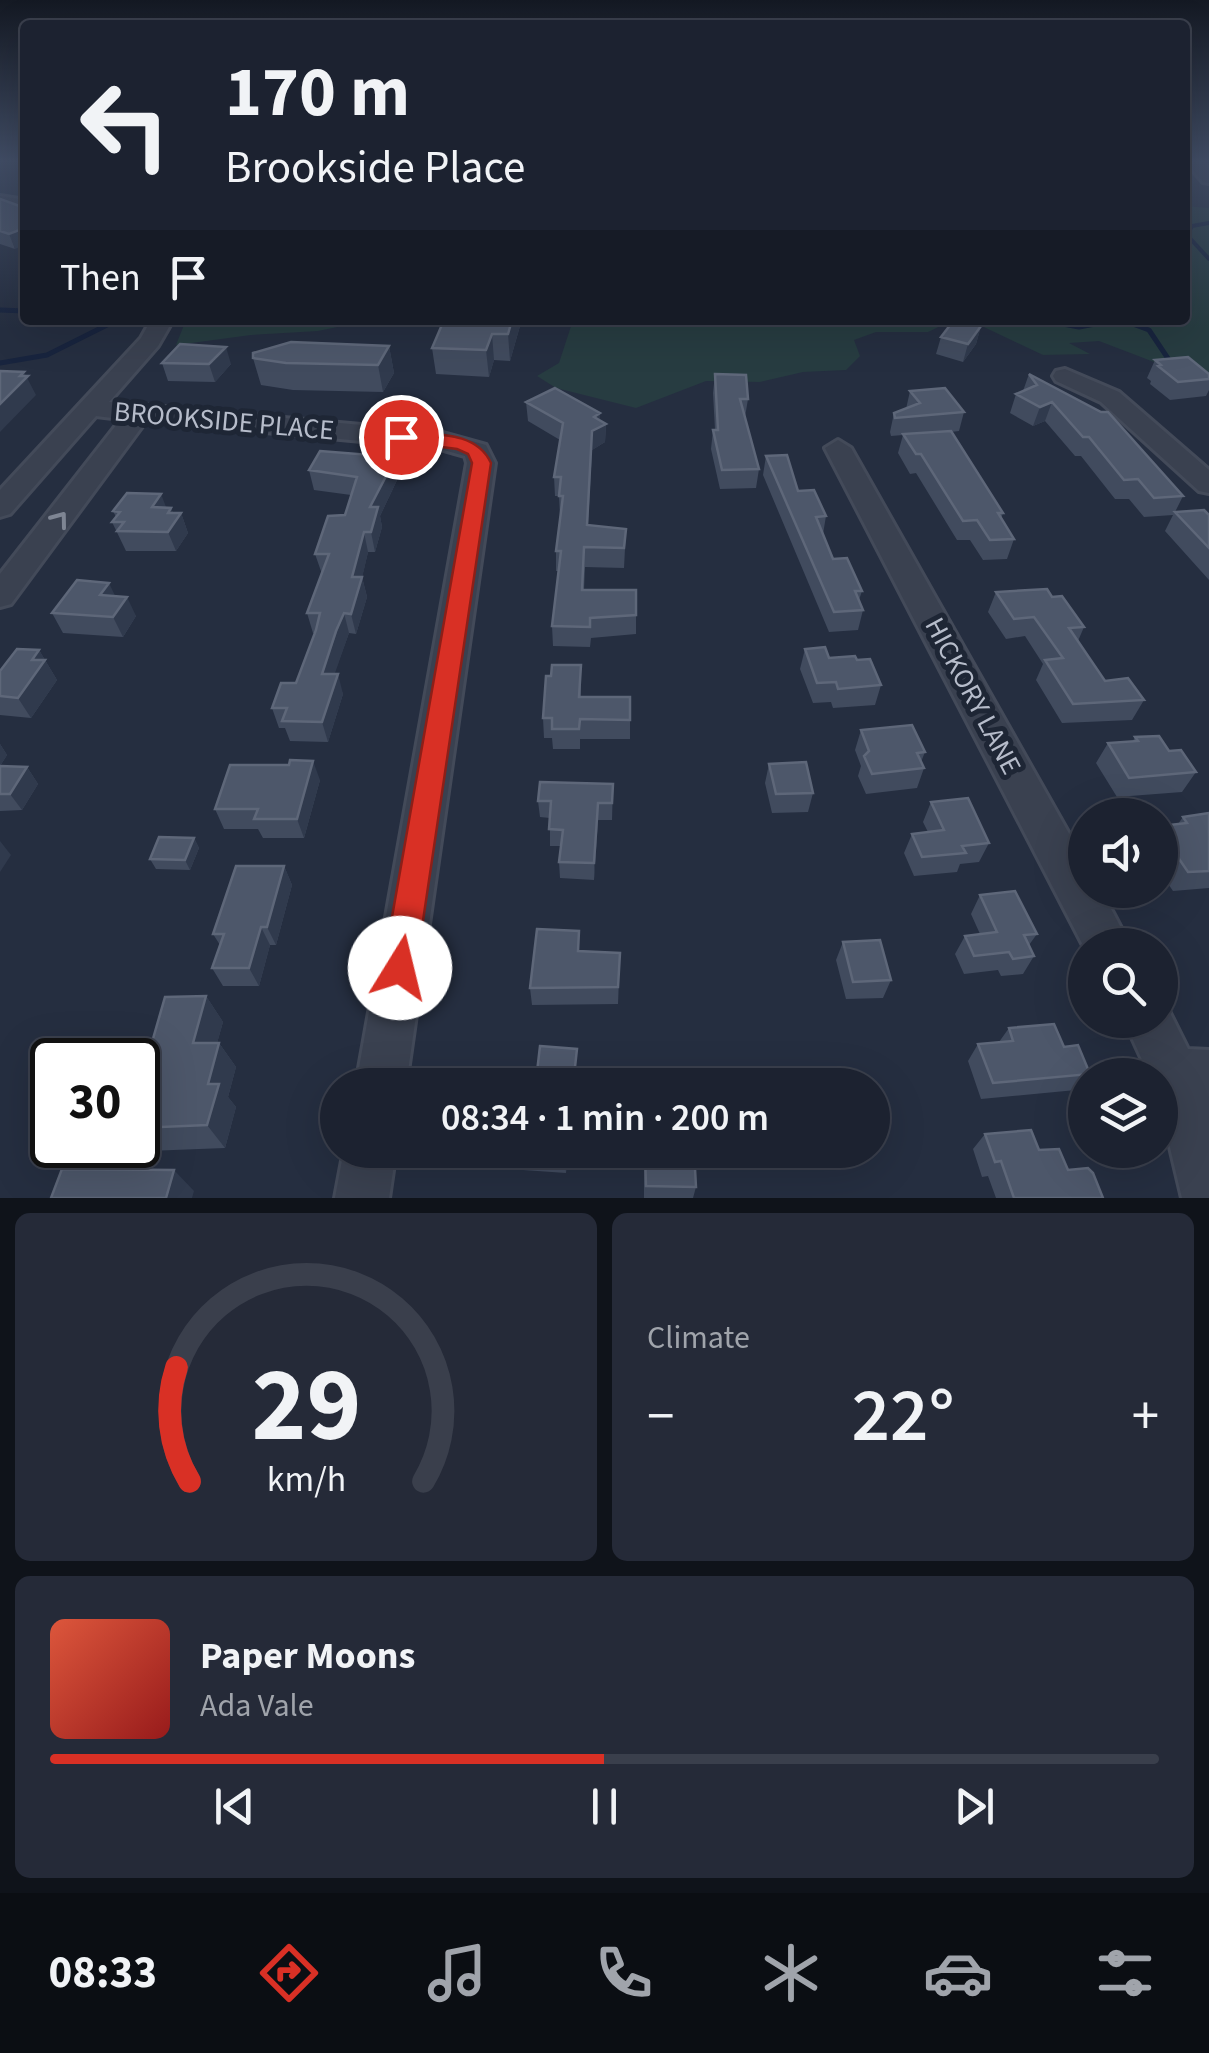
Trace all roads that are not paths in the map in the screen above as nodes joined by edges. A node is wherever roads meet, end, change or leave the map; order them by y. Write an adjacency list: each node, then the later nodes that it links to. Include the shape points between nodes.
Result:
1 (159, 325): 3 (street)
2 (1065, 376): 6 (street, via 1110,397)
3 (90, 408): 4 (street, BROOKSIDE PLACE); 7 (street)
4 (138, 414): 8 (street, one-way to 4); 11 (street, BROOKSIDE PLACE, via 439,440 476,451 481,463)
5 (838, 448): 9 (street, HICKORY LANE)
6 (1209, 484)
7 (0, 508)
8 (0, 596)
9 (1098, 928)
10 (1163, 1038): 12 (street)
11 (383, 1068)
12 (1193, 1075): 15 (street)
13 (367, 1168): 14 (street)
14 (362, 1198)
15 (1209, 1198)

